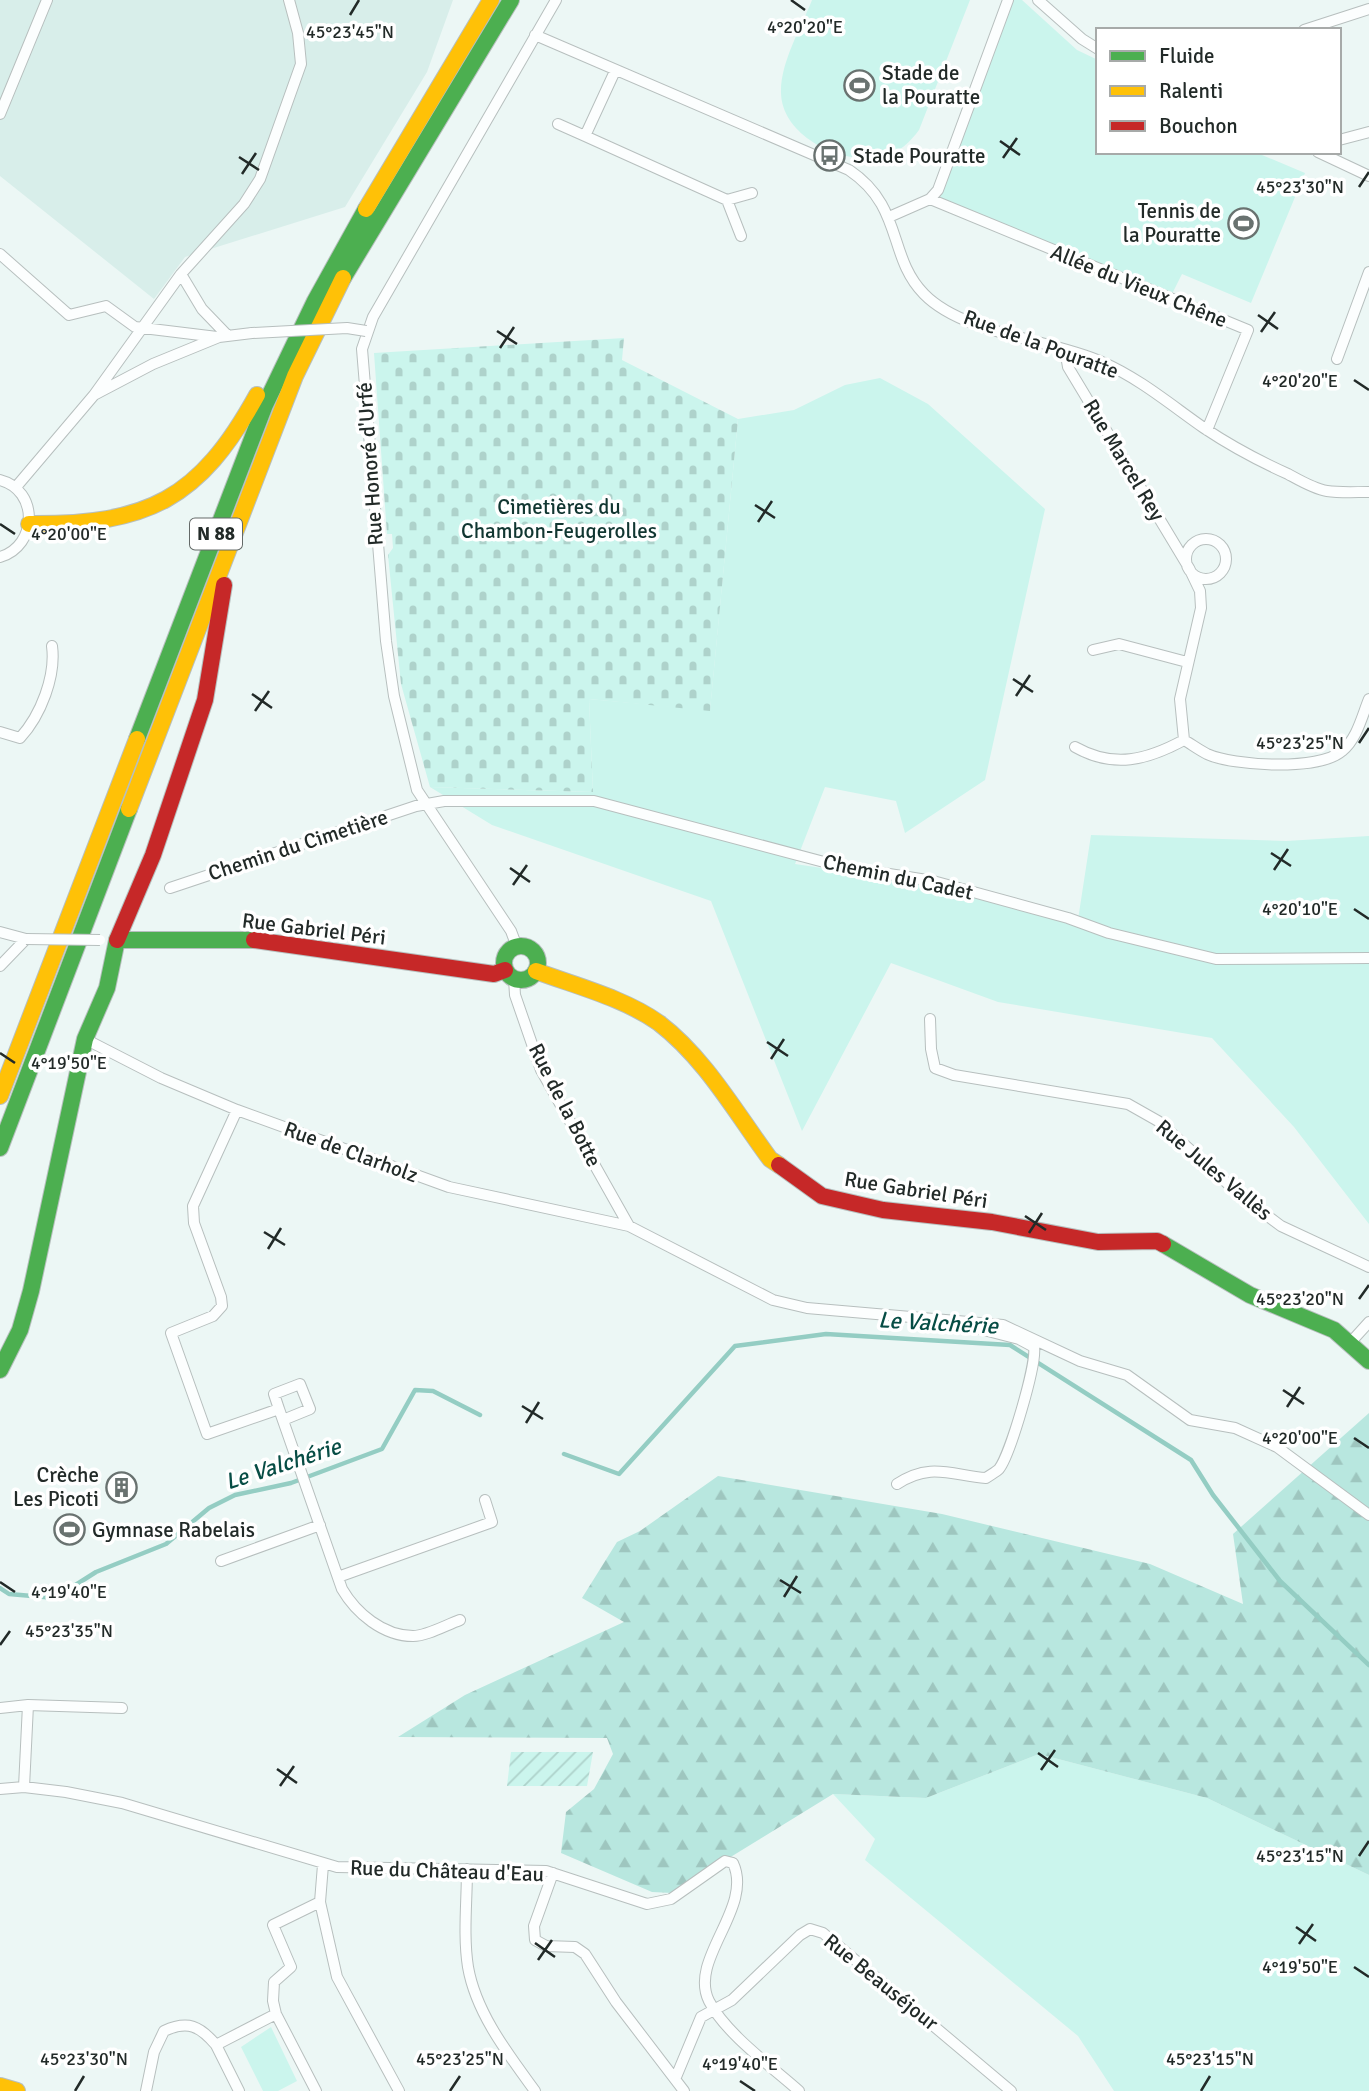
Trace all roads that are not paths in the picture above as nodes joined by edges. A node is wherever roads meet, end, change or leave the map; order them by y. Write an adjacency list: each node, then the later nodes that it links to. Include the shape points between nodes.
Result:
1 (47, 0): 13 (street)
2 (289, 0): 28 (street, via 301,64 276,139 244,204)
3 (491, 0): 23 (main road, N 88)
4 (511, 0): 40 (main road, N 88, via 344,277 295,376)
5 (556, 0): 10 (street, Rue Honoré d'Urfé)
6 (1008, 0): 21 (street, via 938,190)
7 (1038, 0): 11 (street)
8 (1369, 9): 9 (street)
9 (1310, 28)
10 (535, 35): 12 (street, Rue de la Pouratte); 30 (street, Rue Honoré d'Urfé)
11 (1096, 48)
12 (615, 71): 16 (street); 24 (street, Rue de la Pouratte, via 849,170 875,191)
13 (0, 114)
14 (558, 124): 16 (street)
15 (1369, 132): 17 (street)
16 (585, 136): 22 (street)
17 (1341, 140)
18 (1322, 154): 19 (street)
19 (1369, 176)
20 (752, 193): 22 (street)
21 (930, 199): 24 (street); 35 (street, Allée du Vieux Chêne, via 1248,330)
22 (727, 200): 25 (street)
23 (367, 206): 39 (main road, N 88, via 301,301 247,415 205,472 156,508 128,517 72,527); 61 (main road, N 88, via 323,280 265,405)
24 (889, 216): 32 (street, Rue de la Pouratte, via 912,275 925,294 977,324)
25 (741, 236)
26 (0, 254): 29 (street, via 69,315 106,306)
27 (1369, 272): 33 (street)
28 (181, 274): 29 (street); 31 (street)
29 (144, 329): 31 (street); 34 (street)
30 (366, 331): 31 (street, bridge, via 346,328); 49 (street, Rue Honoré d'Urfé, via 363,374 386,641 394,696 417,790)
31 (223, 336): 34 (street)
32 (1065, 350): 35 (street, Rue de la Pouratte, via 1133,378); 44 (street, Rue Marcel Rey, via 1068,367 1200,591 1201,608)
33 (1337, 359)
34 (94, 395): 37 (street)
35 (1208, 430): 38 (street, Rue de la Pouratte, via 1324,491)
36 (0, 480): 37 (street)
37 (16, 487): 39 (street, via 29,511)
38 (1369, 492)
39 (29, 524): 41 (street, via 18,547)
40 (232, 538): 53 (main road, via 205,700 153,855); 63 (main road, N 88)
41 (0, 557)
42 (52, 646): 46 (street, via 54,664 32,724 20,738)
43 (1093, 650): 44 (street, via 1119,644)
44 (1187, 662): 47 (street, Rue Marcel Rey, via 1180,699)
45 (1369, 699): 47 (street, via 1344,750 1315,764 1259,763 1208,755)
46 (0, 732)
47 (1184, 740): 48 (street, via 1145,757 1117,760 1095,758)
48 (1076, 747)
49 (426, 806): 50 (street, Chemin du Cimetière); 54 (street, Rue Honoré d'Urfé, via 512,931); 55 (street, Chemin du Cadet, via 444,801 594,801 839,866 933,881 1216,959)
50 (170, 888)
51 (0, 932): 52 (street)
52 (26, 939): 53 (street, bridge); 56 (street)
53 (109, 940): 58 (main road, Rue Gabriel Péri, via 265,940); 60 (main road, via 107,988)
54 (517, 947): 57 (main road, via 534,953); 58 (main road, via 505,956)
55 (1369, 958)
56 (0, 966)
57 (536, 971): 58 (main road, via 528,978); 68 (main road, Rue Gabriel Péri, via 657,1022 687,1047 770,1159 822,1196 883,1210 992,1222 1098,1242 1157,1241 1192,1258 1223,1281 1334,1330)
58 (509, 975): 64 (street, Rue de la Botte, via 541,1070)
59 (930, 1019): 65 (street, Rue Jules Vallès, via 935,1068 1128,1104 1158,1121 1281,1226)
60 (85, 1040): 62 (street, Rue de Clarholz); 70 (main road, via 31,1291 20,1330)
61 (0, 1096)
62 (237, 1110): 64 (street, Rue de Clarholz, via 449,1187); 74 (street, via 193,1206 194,1223 222,1306 213,1316 171,1333 207,1433 281,1414)
63 (0, 1148)
64 (629, 1226): 66 (street, Rue de Clarholz, via 773,1300 807,1308)
65 (1369, 1267)
66 (954, 1321): 71 (street, via 1034,1347 1008,1451 999,1469 985,1478 939,1469 909,1476); 73 (street, via 1003,1325 1080,1361 1127,1375 1190,1420 1235,1428 1277,1447)
67 (1369, 1322): 68 (street)
68 (1350, 1343): 69 (main road, Rue Gabriel Péri)
69 (1369, 1361)
70 (0, 1370)
71 (897, 1485)
72 (485, 1500): 76 (street, via 492,1522)
73 (1369, 1515)
74 (320, 1525): 75 (street); 76 (street)
75 (221, 1561)
76 (338, 1577): 77 (street, via 352,1606 397,1634 415,1636)
77 (460, 1620)
78 (28, 1705): 79 (street); 80 (street); 81 (street)
79 (0, 1708)
80 (122, 1708)
81 (24, 1787): 82 (street, Rue du Château d'Eau); 83 (street, Rue du Château d'Eau, via 122,1803)
82 (0, 1789)
83 (323, 1865): 84 (street, Rue du Château d'Eau); 86 (street)
84 (467, 1868): 85 (street, Rue du Château d'Eau); 97 (street, via 466,1948 472,1986 488,2021)
85 (553, 1873): 87 (street, Rue du Château d'Eau, via 647,1904 671,1899 725,1861 733,1863 736,1896 705,1981); 90 (street, via 534,1926 535,1940 546,1946 575,1947 585,1954 616,2002)
86 (320, 1902): 88 (street, via 273,1925 291,1967 274,1982); 96 (street, via 337,1977)
87 (713, 2008): 90 (street, Rue Beauséjour, via 701,2017); 99 (street); 100 (street, Rue Beauséjour, via 732,2000 805,1931 816,1930)
88 (276, 2014): 89 (street); 95 (street)
89 (216, 2045): 93 (street, via 203,2029 193,2026 183,2024 164,2031 154,2052); 94 (street)
90 (676, 2077): 98 (street)
91 (0, 2086): 92 (main road)
92 (17, 2091)
93 (146, 2091)
94 (239, 2091)
95 (316, 2091)
96 (398, 2091)
97 (535, 2091)
98 (684, 2091)
99 (799, 2091)
100 (1011, 2091)

